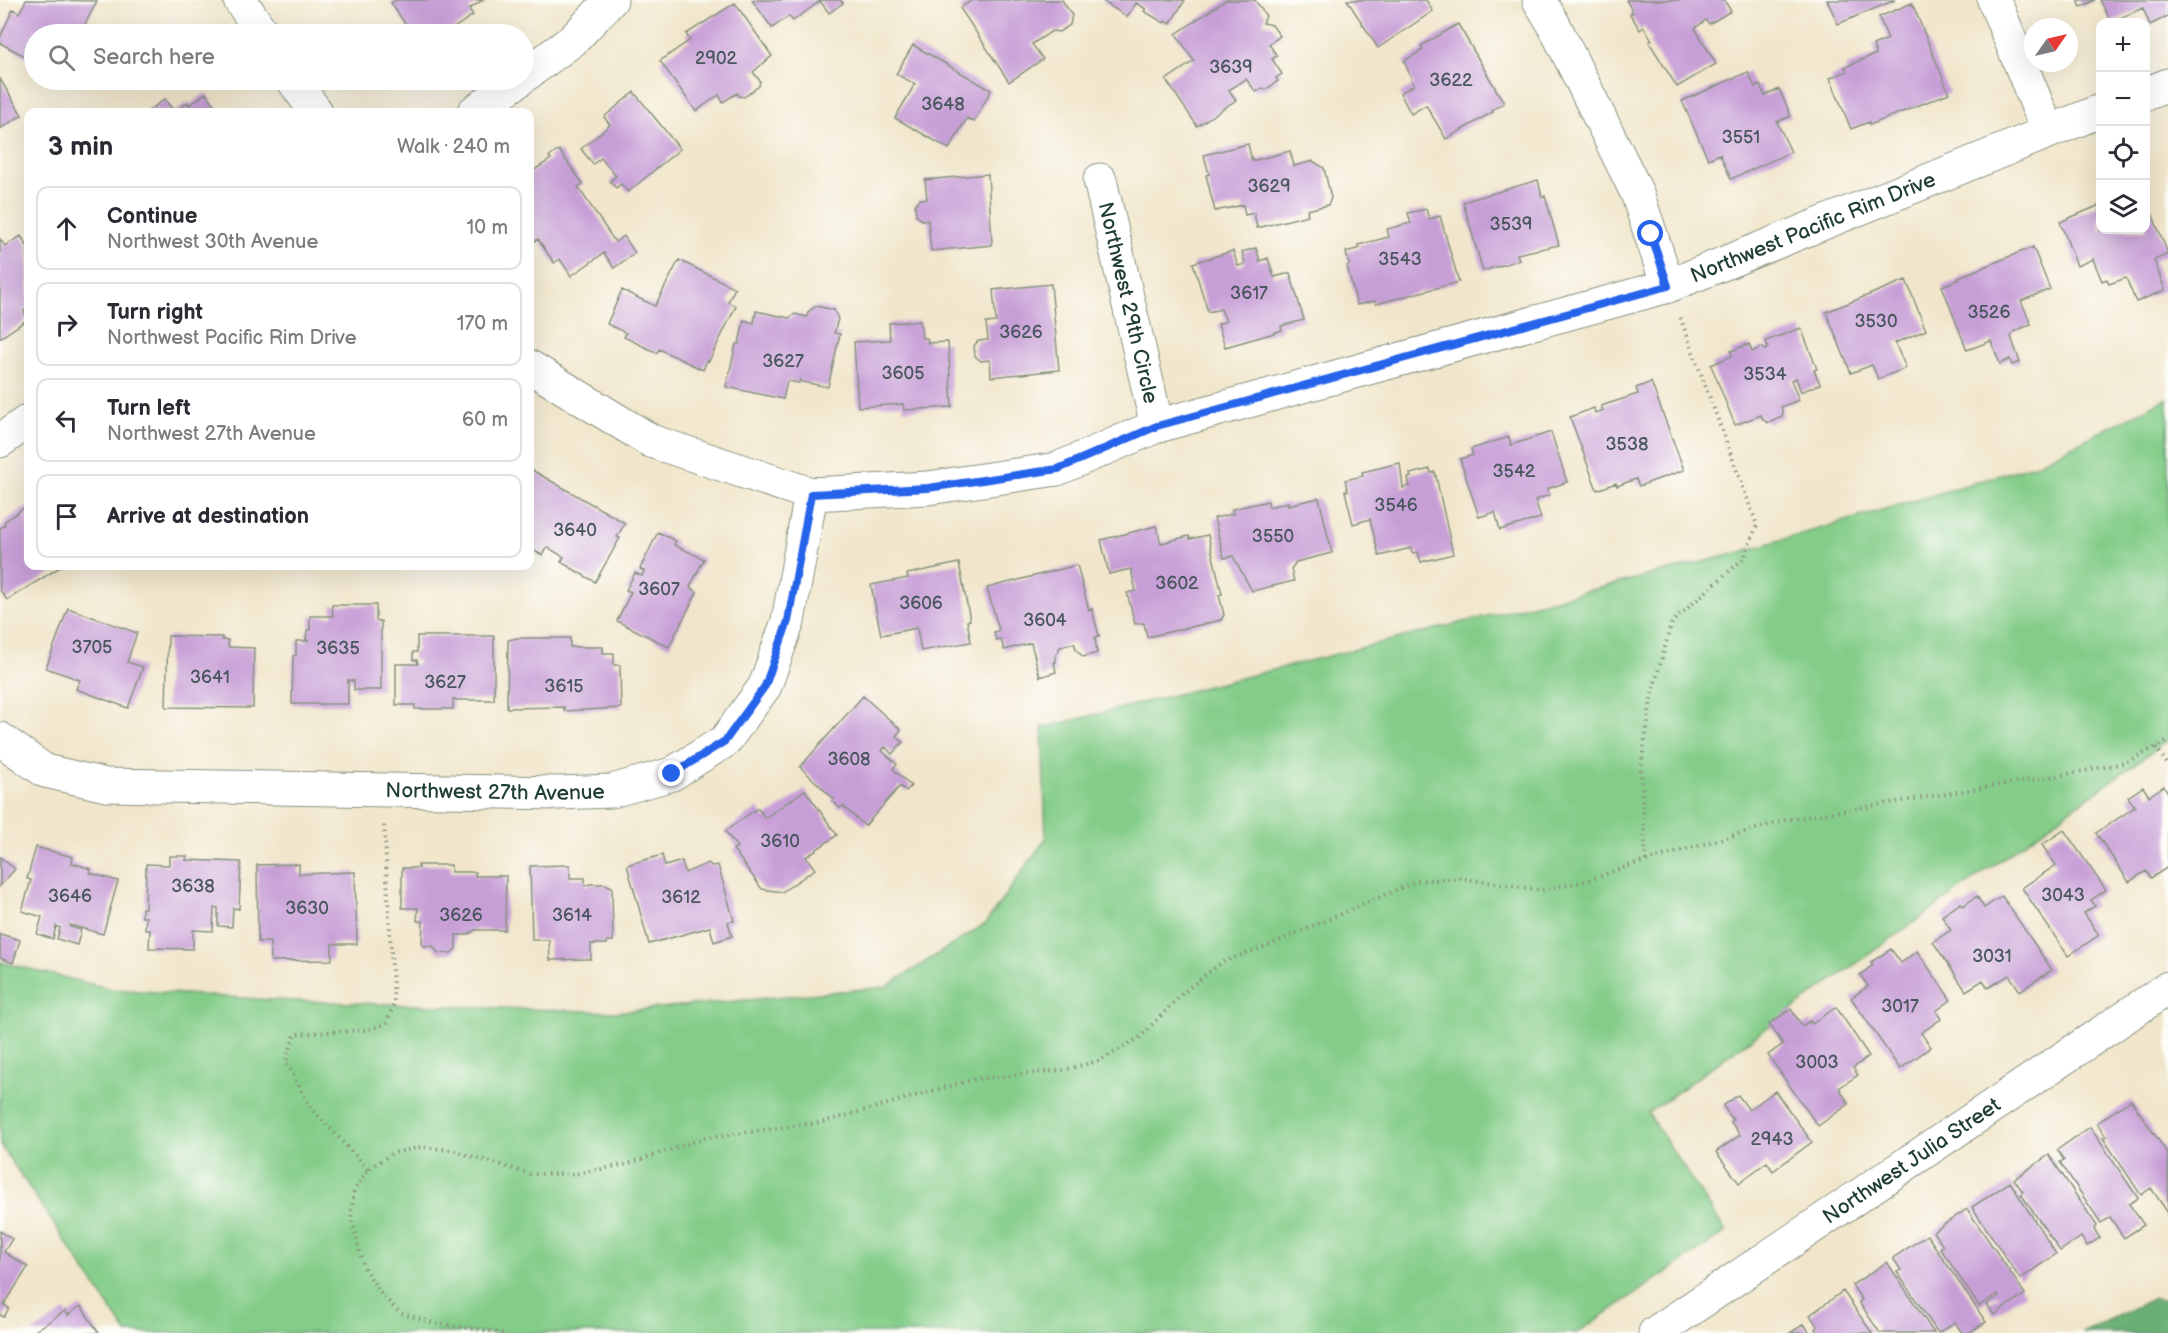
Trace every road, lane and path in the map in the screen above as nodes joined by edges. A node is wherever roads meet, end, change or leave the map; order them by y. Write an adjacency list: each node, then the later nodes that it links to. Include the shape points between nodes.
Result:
1 (240, 0): 5 (street)
2 (611, 0): 6 (street, via 573,40)
3 (1539, 0): 16 (street, via 1637,193)
4 (1994, 0): 14 (street)
5 (256, 24)
6 (534, 69)
7 (2168, 86): 10 (street)
8 (300, 90): 11 (street)
9 (505, 90): 12 (street)
10 (2150, 92)
11 (313, 108)
12 (480, 108)
13 (2096, 113): 14 (street, Northwest Pacific Rim Drive)
14 (2048, 131): 16 (street, Northwest Pacific Rim Drive)
15 (1100, 180): 19 (street, Northwest 29th Circle)
16 (1668, 286): 19 (street, Northwest Pacific Rim Drive); 27 (path, via 1757,525 1744,558 1672,622 1652,693 1641,767)
17 (534, 368): 21 (street, Northwest Pacific Rim Drive, via 651,441)
18 (24, 424): 20 (street)
19 (1157, 426): 21 (street, Northwest Pacific Rim Drive, via 1058,469 928,488)
20 (0, 441)
21 (811, 494): 26 (street, Northwest 27th Avenue, via 788,621 765,686 725,741 672,774 612,791)
22 (0, 740): 26 (street, Northwest 27th Avenue, via 45,771 106,785)
23 (2168, 741): 24 (path)
24 (2156, 747): 25 (path); 27 (path, via 2124,763 1786,820)
25 (2168, 765)
26 (381, 790): 29 (path, via 394,1004 386,1024 367,1030 296,1034 286,1062 311,1108)
27 (1646, 861): 29 (path, via 1587,881 1542,890 1460,878 1417,881 1222,962 1184,992 1139,1038 1099,1061 1081,1066 975,1079 823,1122 705,1138 624,1165 574,1173 530,1174 452,1150 421,1147 393,1153)
28 (2168, 988): 31 (street, Northwest Julia Street)
29 (368, 1169): 30 (path, via 354,1191 351,1215 363,1266 381,1294 400,1313 434,1323)
30 (503, 1333)
31 (1655, 1333)

